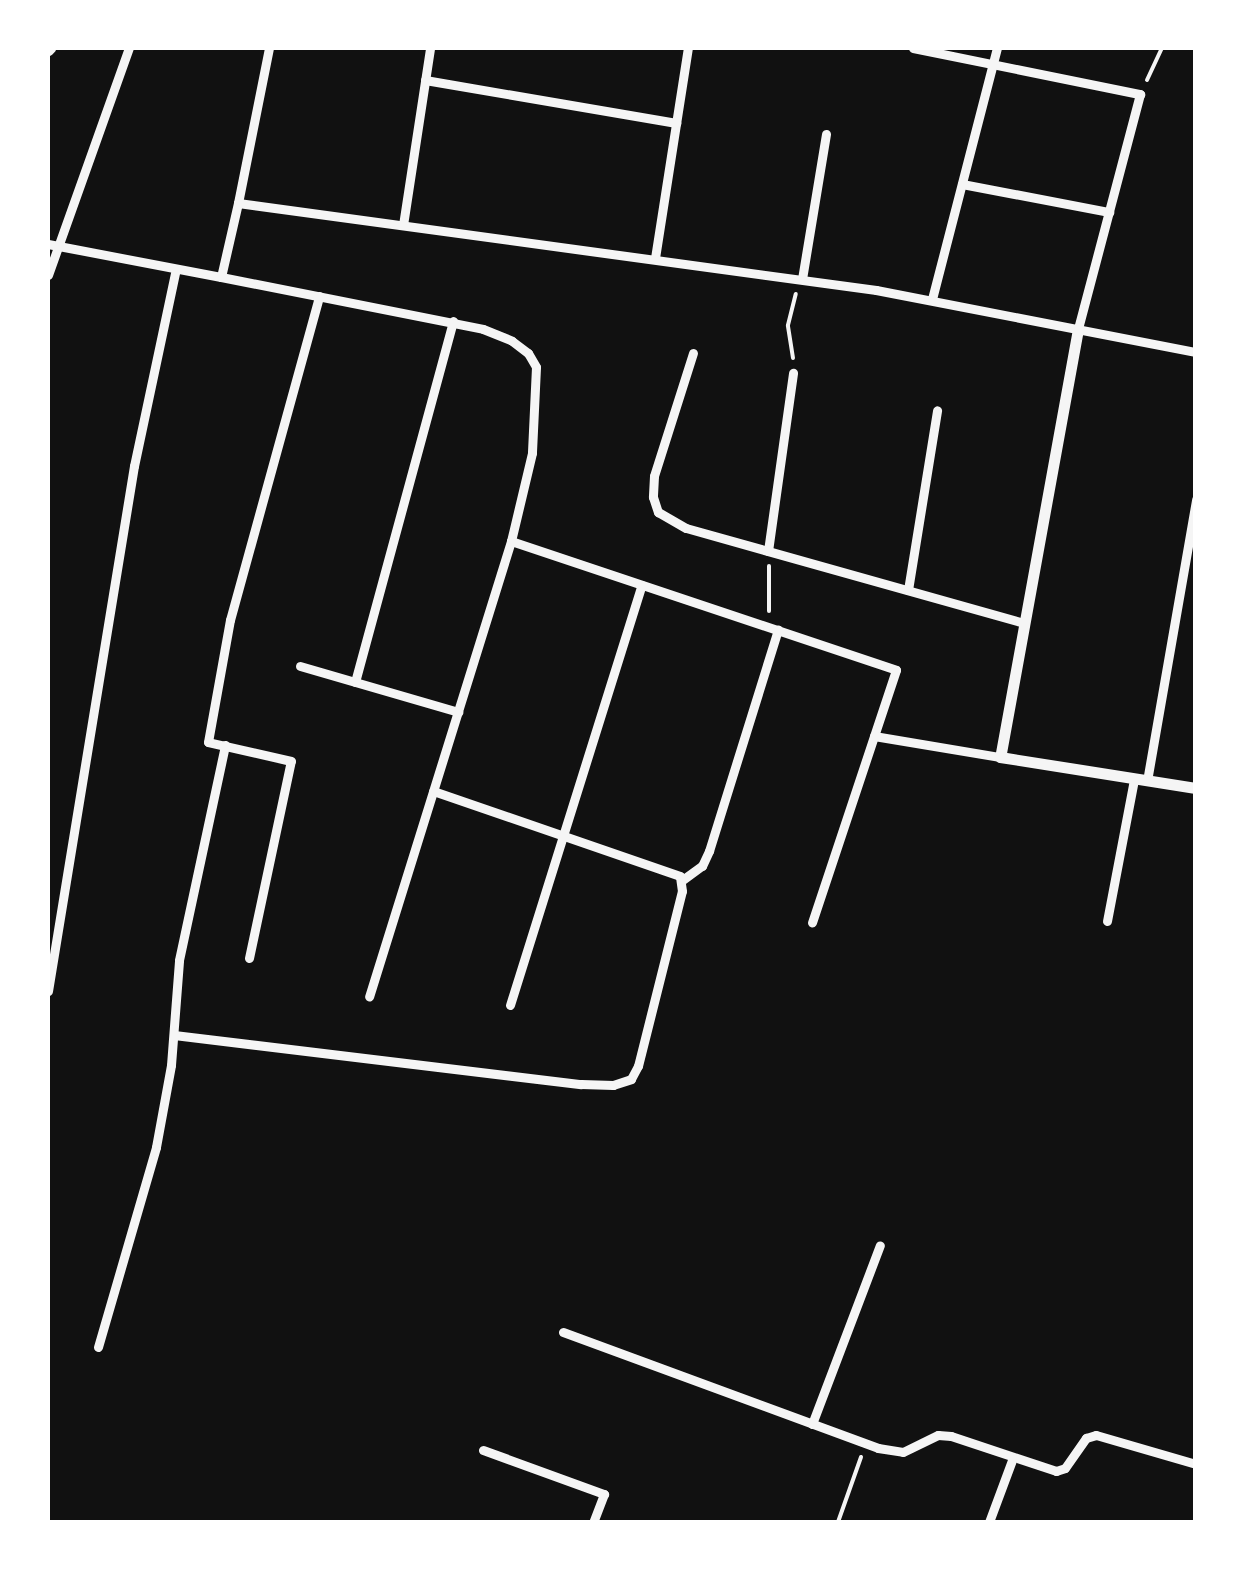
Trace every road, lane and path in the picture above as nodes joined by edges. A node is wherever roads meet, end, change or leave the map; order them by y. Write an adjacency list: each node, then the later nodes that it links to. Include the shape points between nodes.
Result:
1 (129, 48): 17 (street)
2 (269, 48): 14 (street)
3 (430, 48): 9 (street)
4 (688, 48): 11 (street)
5 (913, 48): 8 (street)
6 (997, 48): 8 (street)
7 (1162, 48): 10 (path)
8 (993, 64): 10 (street); 13 (street)
9 (425, 80): 11 (street); 16 (street)
10 (1140, 94): 15 (street)
11 (676, 123): 18 (street)
12 (826, 134): 22 (street)
13 (962, 184): 15 (street); 24 (street)
14 (238, 203): 16 (street); 21 (street)
15 (1109, 212): 26 (street)
16 (403, 225): 18 (street)
17 (53, 245): 19 (street); 20 (street)
18 (655, 258): 22 (street)
19 (176, 269): 21 (street); 52 (street, via 134,466)
20 (48, 275)
21 (222, 278): 23 (street)
22 (802, 278): 24 (street); 29 (path, via 788,325)
23 (319, 296): 25 (street); 43 (street, via 218,671 208,742)
24 (932, 299): 26 (street)
25 (453, 321): 32 (street, via 512,340 536,367 532,454); 40 (street)
26 (1078, 329): 27 (street); 36 (street)
27 (1196, 352)
28 (693, 353): 33 (street, via 652,497 658,512 686,528)
29 (793, 373): 33 (street)
30 (936, 410): 35 (street)
31 (1196, 499): 45 (street)
32 (511, 541): 34 (street); 41 (street)
33 (768, 551): 35 (street); 37 (path, via 771,594)
34 (642, 585): 37 (street); 48 (street)
35 (908, 590): 36 (street)
36 (1024, 623): 44 (street)
37 (764, 626): 38 (street)
38 (778, 630): 42 (street, via 896,670); 49 (street, via 709,851 702,866)
39 (300, 666): 40 (street)
40 (355, 682): 41 (street)
41 (458, 712): 47 (street)
42 (874, 736): 44 (street); 50 (street)
43 (225, 746): 53 (street, via 291,761); 57 (street, via 179,960)
44 (1000, 757): 45 (street)
45 (1141, 780): 46 (street); 51 (street)
46 (1196, 788)
47 (433, 791): 48 (street); 55 (street)
48 (564, 834): 49 (street, via 674,871); 56 (street)
49 (681, 881): 57 (street, via 638,1066 630,1079 614,1085)
50 (812, 922)
51 (1107, 922)
52 (52, 948): 54 (street)
53 (249, 958)
54 (48, 992)
55 (369, 996)
56 (510, 1005)
57 (174, 1035): 60 (street, via 156,1147)
58 (880, 1245): 61 (street)
59 (563, 1332): 61 (street)
60 (98, 1348)
61 (812, 1424): 62 (street)
62 (866, 1444): 64 (street, via 904,1452 938,1435 951,1436); 67 (path)
63 (483, 1450): 66 (street, via 604,1494)
64 (1012, 1460): 65 (street, via 1056,1471 1086,1438 1096,1436); 68 (street)
65 (1196, 1464)
66 (593, 1522)
67 (838, 1522)
68 (989, 1522)

